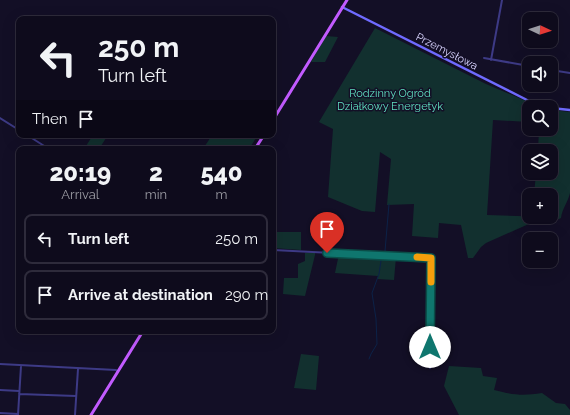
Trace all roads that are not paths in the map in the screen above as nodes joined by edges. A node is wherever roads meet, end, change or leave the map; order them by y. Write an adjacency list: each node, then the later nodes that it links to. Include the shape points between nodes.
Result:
1 (347, 0): 3 (main road)
2 (502, 0): 5 (street)
3 (342, 8): 9 (main road, Przemysłowa); 12 (main road)
4 (484, 58): 5 (street)
5 (491, 60): 6 (street)
6 (522, 65)
7 (558, 71): 8 (street)
8 (570, 73)
9 (527, 100)
10 (558, 109): 11 (main road)
11 (570, 110)
12 (276, 115)
13 (0, 118): 14 (street)
14 (16, 128)
15 (32, 138): 16 (street)
16 (44, 146)
17 (276, 250): 21 (street, via 431,258)
18 (141, 334): 23 (main road)
19 (0, 364): 20 (street)
20 (21, 366): 22 (street); 25 (street)
21 (430, 368)
22 (78, 369): 23 (street); 26 (street)
23 (118, 372): 30 (main road)
24 (0, 390): 25 (street)
25 (19, 392): 26 (street); 28 (street)
26 (76, 396): 29 (street)
27 (0, 413): 28 (street)
28 (18, 415)
29 (75, 415)
30 (92, 415)

